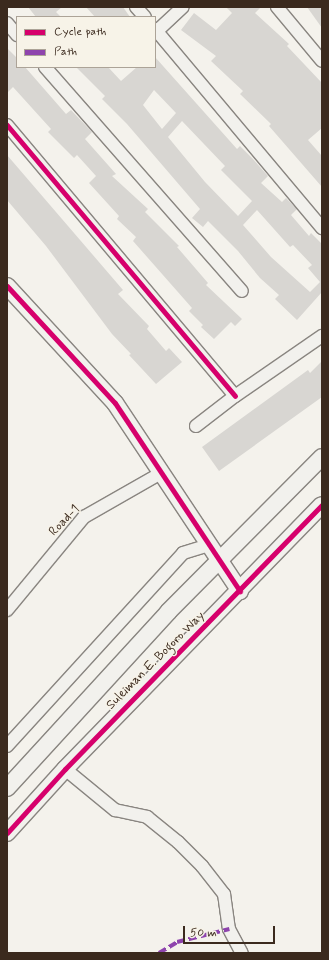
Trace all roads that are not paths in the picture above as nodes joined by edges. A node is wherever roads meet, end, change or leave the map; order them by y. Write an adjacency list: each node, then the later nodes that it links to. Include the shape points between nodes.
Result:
1 (136, 7): 4 (street)
2 (183, 7): 6 (street)
3 (277, 7): 8 (street)
4 (144, 16)
5 (7, 23): 7 (street)
6 (156, 30): 11 (street)
7 (16, 34)
8 (322, 61)
9 (46, 68): 13 (street)
10 (7, 125): 15 (street)
11 (322, 228)
12 (7, 286): 18 (street, via 100,385)
13 (242, 291)
14 (322, 336): 15 (street)
15 (234, 396): 16 (street)
16 (196, 426)
17 (322, 457): 20 (street, Suleiman E. Bogoro Way)
18 (162, 473): 20 (street); 22 (street, Road-1, via 84,517)
19 (322, 505): 21 (street, Suleiman E. Bogoro Way)
20 (214, 552): 21 (street); 23 (street, via 183,553); 25 (street, Suleiman E. Bogoro Way)
21 (240, 591): 24 (street, Suleiman E. Bogoro Way)
22 (7, 610)
23 (7, 746)
24 (64, 769): 26 (street, Suleiman E. Bogoro Way); 27 (street, via 115,810 147,818 178,842 202,866 224,894 229,929)
25 (7, 788)
26 (7, 833)
27 (242, 953)

